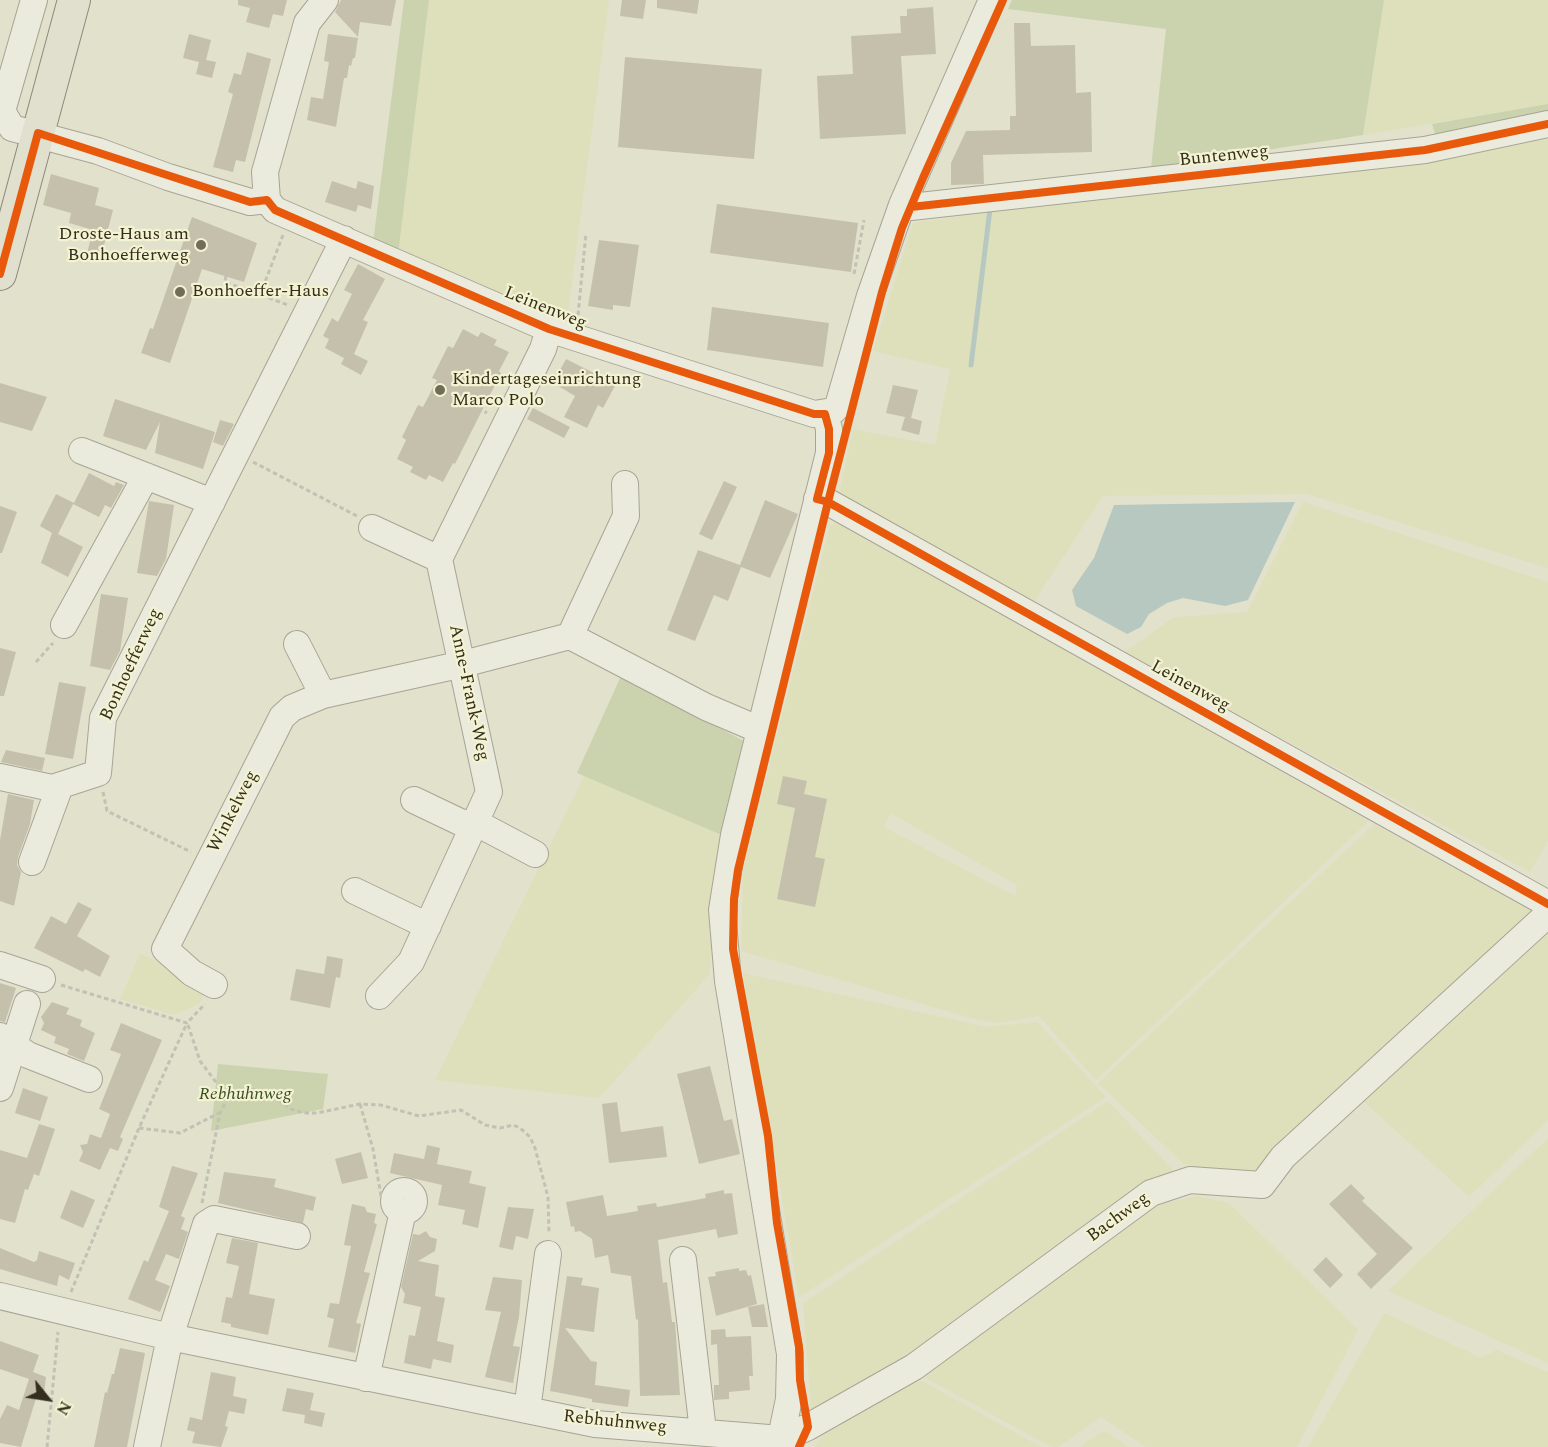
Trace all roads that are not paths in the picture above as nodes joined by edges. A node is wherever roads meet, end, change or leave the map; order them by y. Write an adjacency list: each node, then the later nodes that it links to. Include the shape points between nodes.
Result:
1 (34, 0): 6 (street, via 2,111 12,128)
2 (74, 0): 6 (main road)
3 (325, 0): 7 (street, via 307,23 266,172)
4 (992, 0): 8 (street)
5 (1548, 124): 8 (street, Buntenweg, via 1425,150 923,206)
6 (38, 133): 7 (street, via 250,202); 10 (main road)
7 (267, 200): 9 (street, Leinenweg, via 275,210)
8 (902, 205): 12 (street, via 838,406)
9 (344, 239): 11 (street, Leinenweg); 17 (street, Bonhoefferweg)
10 (0, 274)
11 (549, 329): 12 (street, Leinenweg, via 814,414); 19 (street, via 543,349)
12 (825, 414): 16 (street, via 829,453)
13 (82, 451): 14 (street)
14 (146, 476): 17 (street); 20 (street)
15 (625, 484): 21 (street, via 626,516)
16 (817, 499): 25 (street); 33 (street, Leinenweg)
17 (212, 502): 27 (street, Bonhoefferweg, via 103,718 98,773)
18 (372, 528): 19 (street)
19 (439, 559): 23 (street, Anne-Frank-Weg)
20 (64, 625)
21 (570, 636): 23 (street, Winkelweg); 25 (street, via 706,707)
22 (297, 644): 24 (street)
23 (463, 664): 24 (street, Winkelweg); 29 (street, Anne-Frank-Weg, via 489,792)
24 (323, 695): 38 (street, Winkelweg, via 292,708 282,717 165,949 192,973)
25 (760, 730): 53 (street, via 734,835 722,910 728,981 790,1354 789,1399)
26 (0, 777): 27 (street, via 52,788)
27 (60, 786): 31 (street)
28 (414, 800): 29 (street)
29 (474, 825): 30 (street); 35 (street, Anne-Frank-Weg)
30 (535, 854)
31 (32, 862)
32 (355, 891): 35 (street)
33 (1548, 904)
34 (1548, 914): 53 (street, Bachweg, via 1283,1157 1262,1185 1191,1180 1151,1193 914,1367)
35 (428, 926): 39 (street, Anne-Frank-Weg, via 411,962)
36 (0, 965): 37 (street)
37 (42, 979)
38 (214, 985)
39 (379, 996)
40 (27, 1004): 41 (street)
41 (7, 1041): 42 (street, via 27,1055); 43 (street)
42 (89, 1079)
43 (0, 1088)
44 (392, 1202): 50 (street)
45 (297, 1236): 49 (street, via 214,1219 206,1224)
46 (548, 1254): 51 (street)
47 (683, 1260): 52 (street)
48 (0, 1296): 49 (street, Rebhuhnweg)
49 (170, 1337): 50 (street, Rebhuhnweg); 54 (street)
50 (366, 1378): 51 (street, Rebhuhnweg)
51 (527, 1410): 52 (street, Rebhuhnweg, via 595,1424)
52 (703, 1431): 53 (street, Rebhuhnweg)
53 (780, 1443)
54 (147, 1447)

